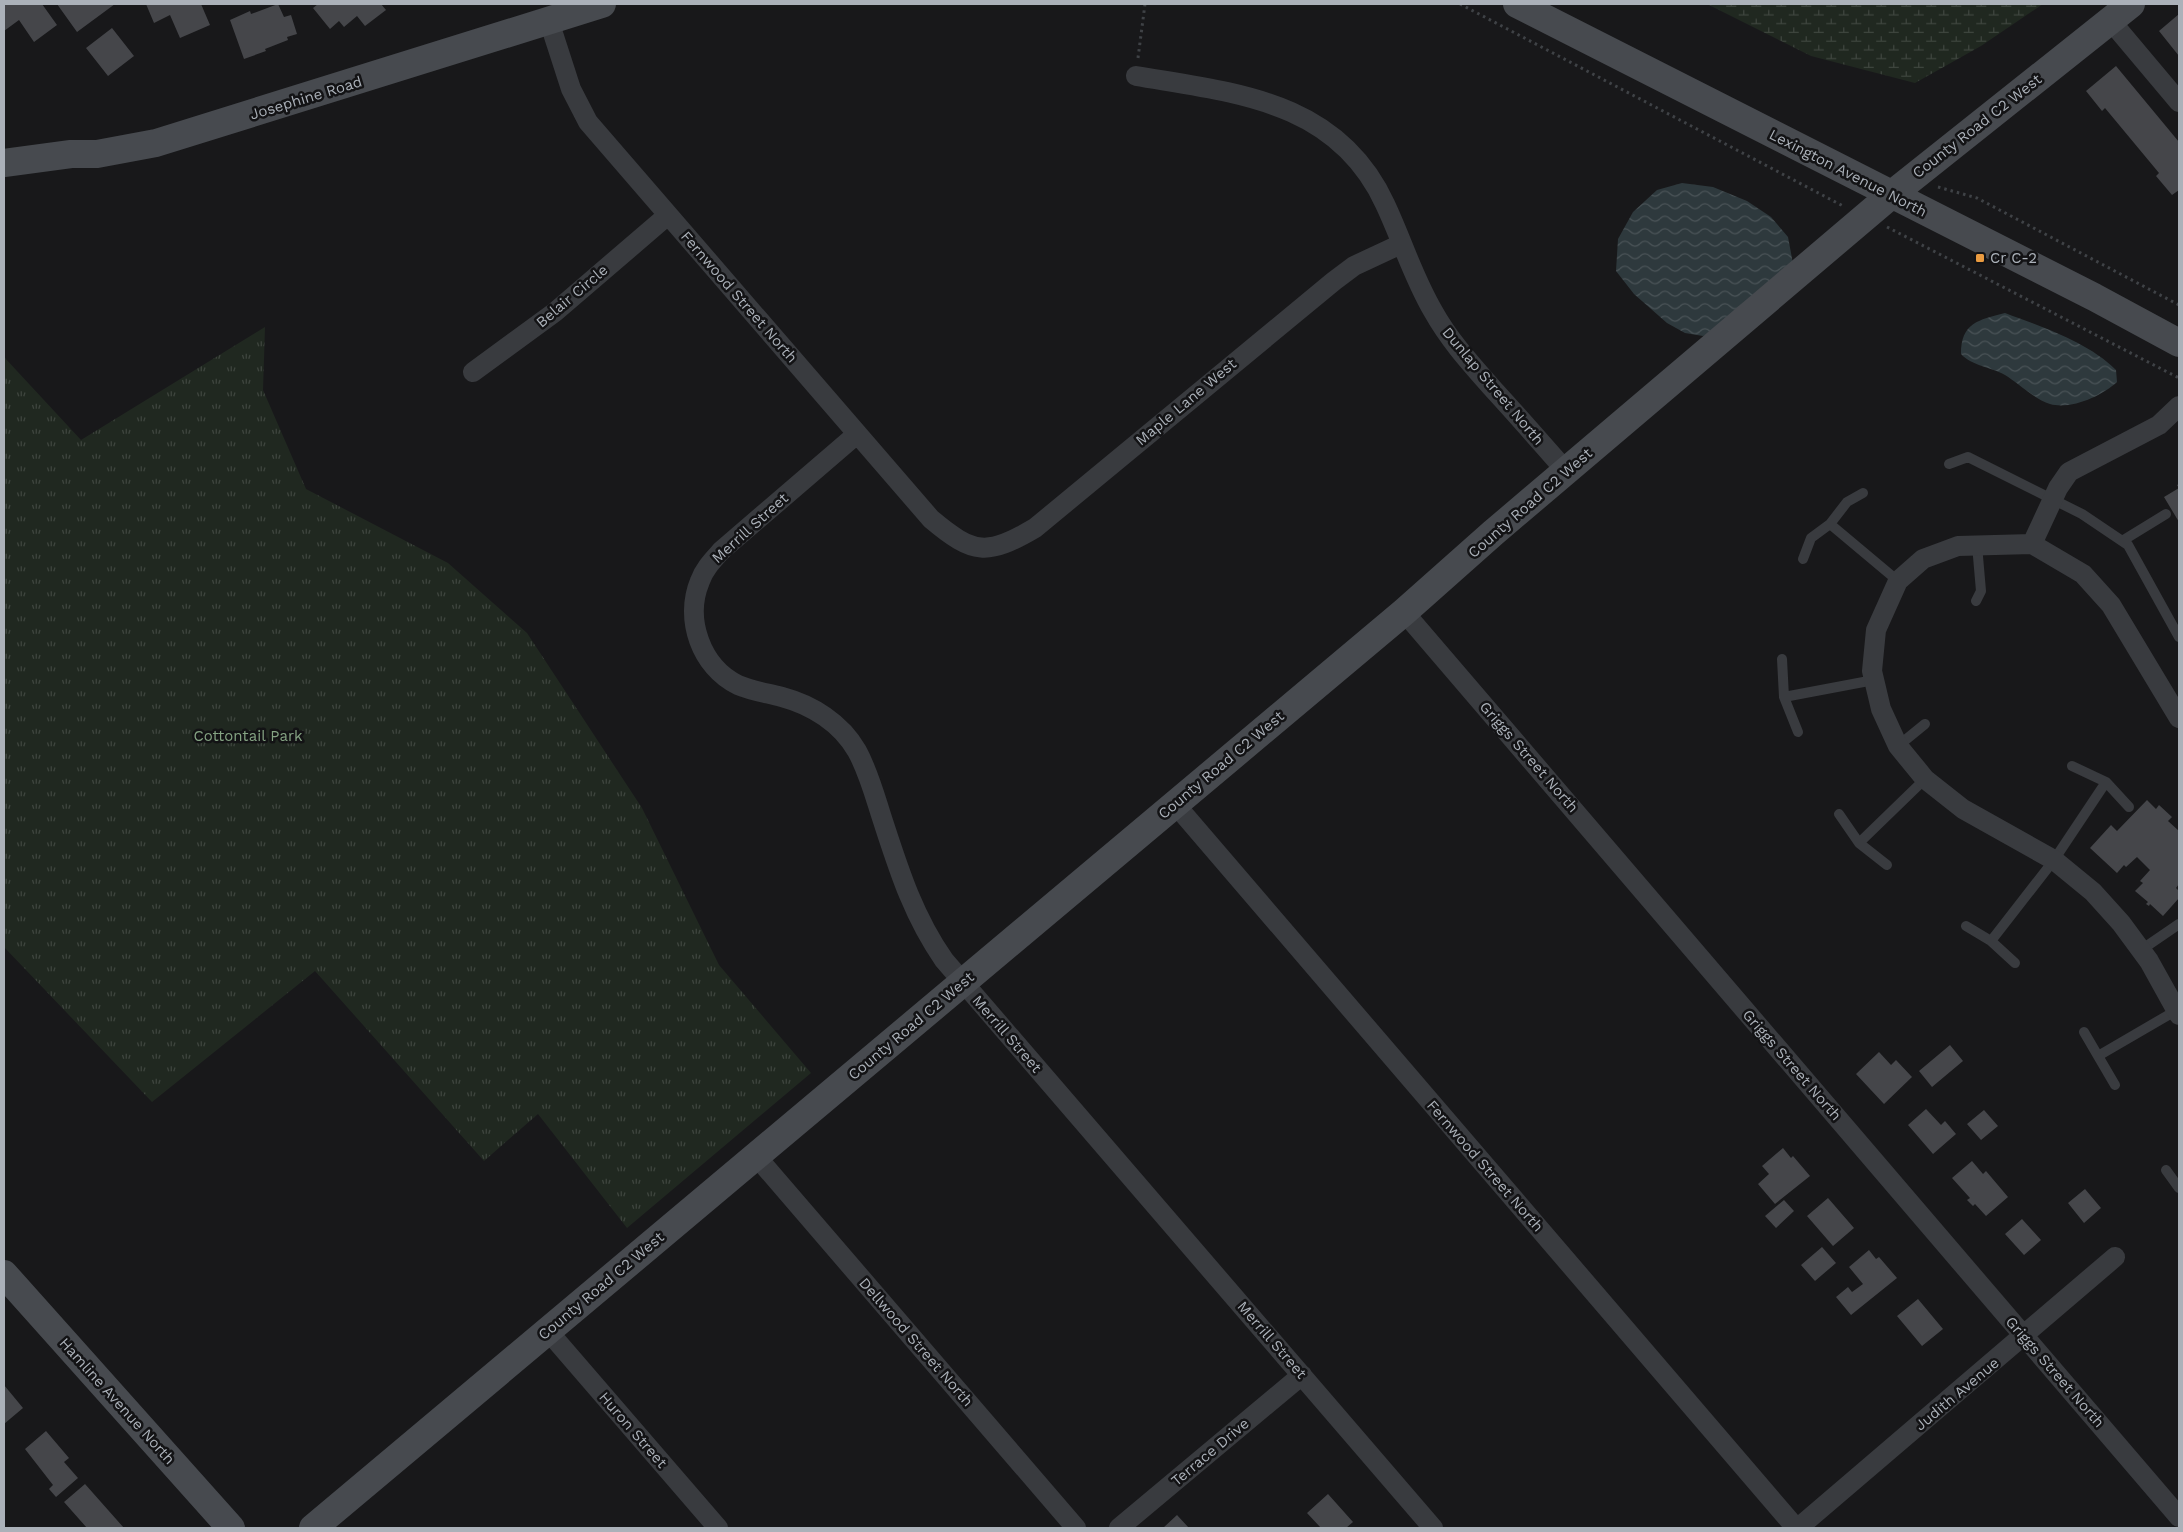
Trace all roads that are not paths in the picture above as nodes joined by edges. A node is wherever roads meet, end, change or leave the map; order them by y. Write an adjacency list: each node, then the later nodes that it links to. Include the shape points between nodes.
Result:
1 (602, 4): 4 (street, Josephine Road)
2 (1517, 4): 8 (street, Lexington Avenue North)
3 (2121, 12): 6 (street); 8 (street, County Road C2 West)
4 (549, 21): 7 (street, Josephine Road, via 156,143 97,154 71,154); 9 (street, Fernwood Street North, via 571,88 588,122)
5 (1136, 76): 10 (street, Dunlap Street North, via 1256,99 1317,124 1363,165 1385,203)
6 (2179, 102)
7 (4, 163)
8 (1890, 195): 11 (street, Lexington Avenue North); 16 (street, County Road C2 West)
9 (668, 215): 12 (street, Belair Circle, via 555,312); 14 (street, Fernwood Street North)
10 (1401, 244): 16 (street, Dunlap Street North, via 1432,310 1452,341); 24 (street, Maple Lane West, via 1354,266 1334,281 1035,528 1008,544 991,549)
11 (2179, 343)
12 (473, 372)
13 (2179, 406): 18 (street, via 2159,425 2069,472)
14 (857, 434): 24 (street, Fernwood Street North, via 931,519); 51 (street, Merrill Street, via 709,564 694,600 694,621 708,659 721,673 737,684 804,705 826,718 856,750 868,775 912,906 926,934)
15 (1949, 464): 18 (lane, via 1968,457)
16 (1566, 471): 28 (street, County Road C2 West)
17 (1863, 493): 20 (lane, via 1847,502)
18 (2053, 500): 21 (lane, via 2082,514); 22 (street)
19 (2166, 514): 21 (lane)
20 (1830, 524): 25 (lane, via 1811,538); 26 (lane)
21 (2122, 541): 29 (lane, via 2128,545)
22 (2032, 544): 23 (street); 33 (street, via 2083,574 2111,605)
23 (1977, 545): 26 (street, via 1958,546 1923,558); 27 (lane, via 1981,591)
24 (969, 546)
25 (1803, 559)
26 (1898, 581): 31 (street, via 1876,630)
27 (1976, 601)
28 (1404, 612): 40 (street, County Road C2 West); 62 (street, Griggs Street North)
29 (2179, 637)
30 (1782, 659): 32 (lane)
31 (1874, 680): 32 (lane); 36 (street, via 1881,709)
32 (1784, 697): 35 (lane)
33 (2179, 718)
34 (1925, 724): 36 (lane)
35 (1798, 732)
36 (1898, 746): 38 (street)
37 (2072, 766): 39 (lane)
38 (1924, 779): 43 (lane); 44 (street, via 1963,809)
39 (2106, 782): 41 (lane); 44 (lane)
40 (1175, 804): 51 (street, County Road C2 West); 71 (street, Fernwood Street North)
41 (2129, 806)
42 (1839, 814): 43 (lane)
43 (1859, 842): 45 (lane)
44 (2054, 860): 48 (lane); 49 (street, via 2093,892)
45 (1886, 865)
46 (2179, 924): 49 (lane)
47 (1966, 926): 48 (lane)
48 (1991, 941): 50 (lane)
49 (2141, 950): 52 (street)
50 (2014, 962)
51 (963, 982): 56 (street, County Road C2 West); 63 (street, Merrill Street)
52 (2178, 1012): 54 (lane)
53 (2084, 1032): 54 (lane)
54 (2098, 1056): 55 (lane)
55 (2116, 1085)
56 (756, 1156): 61 (street, County Road C2 West); 68 (street, Dellwood Street North)
57 (2166, 1170): 58 (lane)
58 (2179, 1188)
59 (2114, 1257): 62 (street, Judith Avenue)
60 (4, 1274): 65 (street, Hamline Avenue North)
61 (548, 1331): 66 (street, County Road C2 West); 67 (street, Huron Street)
62 (2025, 1336): 64 (street, Griggs Street North); 71 (street, Judith Avenue)
63 (1302, 1375): 69 (street, Terrace Drive); 70 (street, Merrill Street)
64 (2179, 1517)
65 (231, 1528)
66 (313, 1528)
67 (718, 1528)
68 (1076, 1528)
69 (1119, 1528)
70 (1434, 1528)
71 (1797, 1528)

